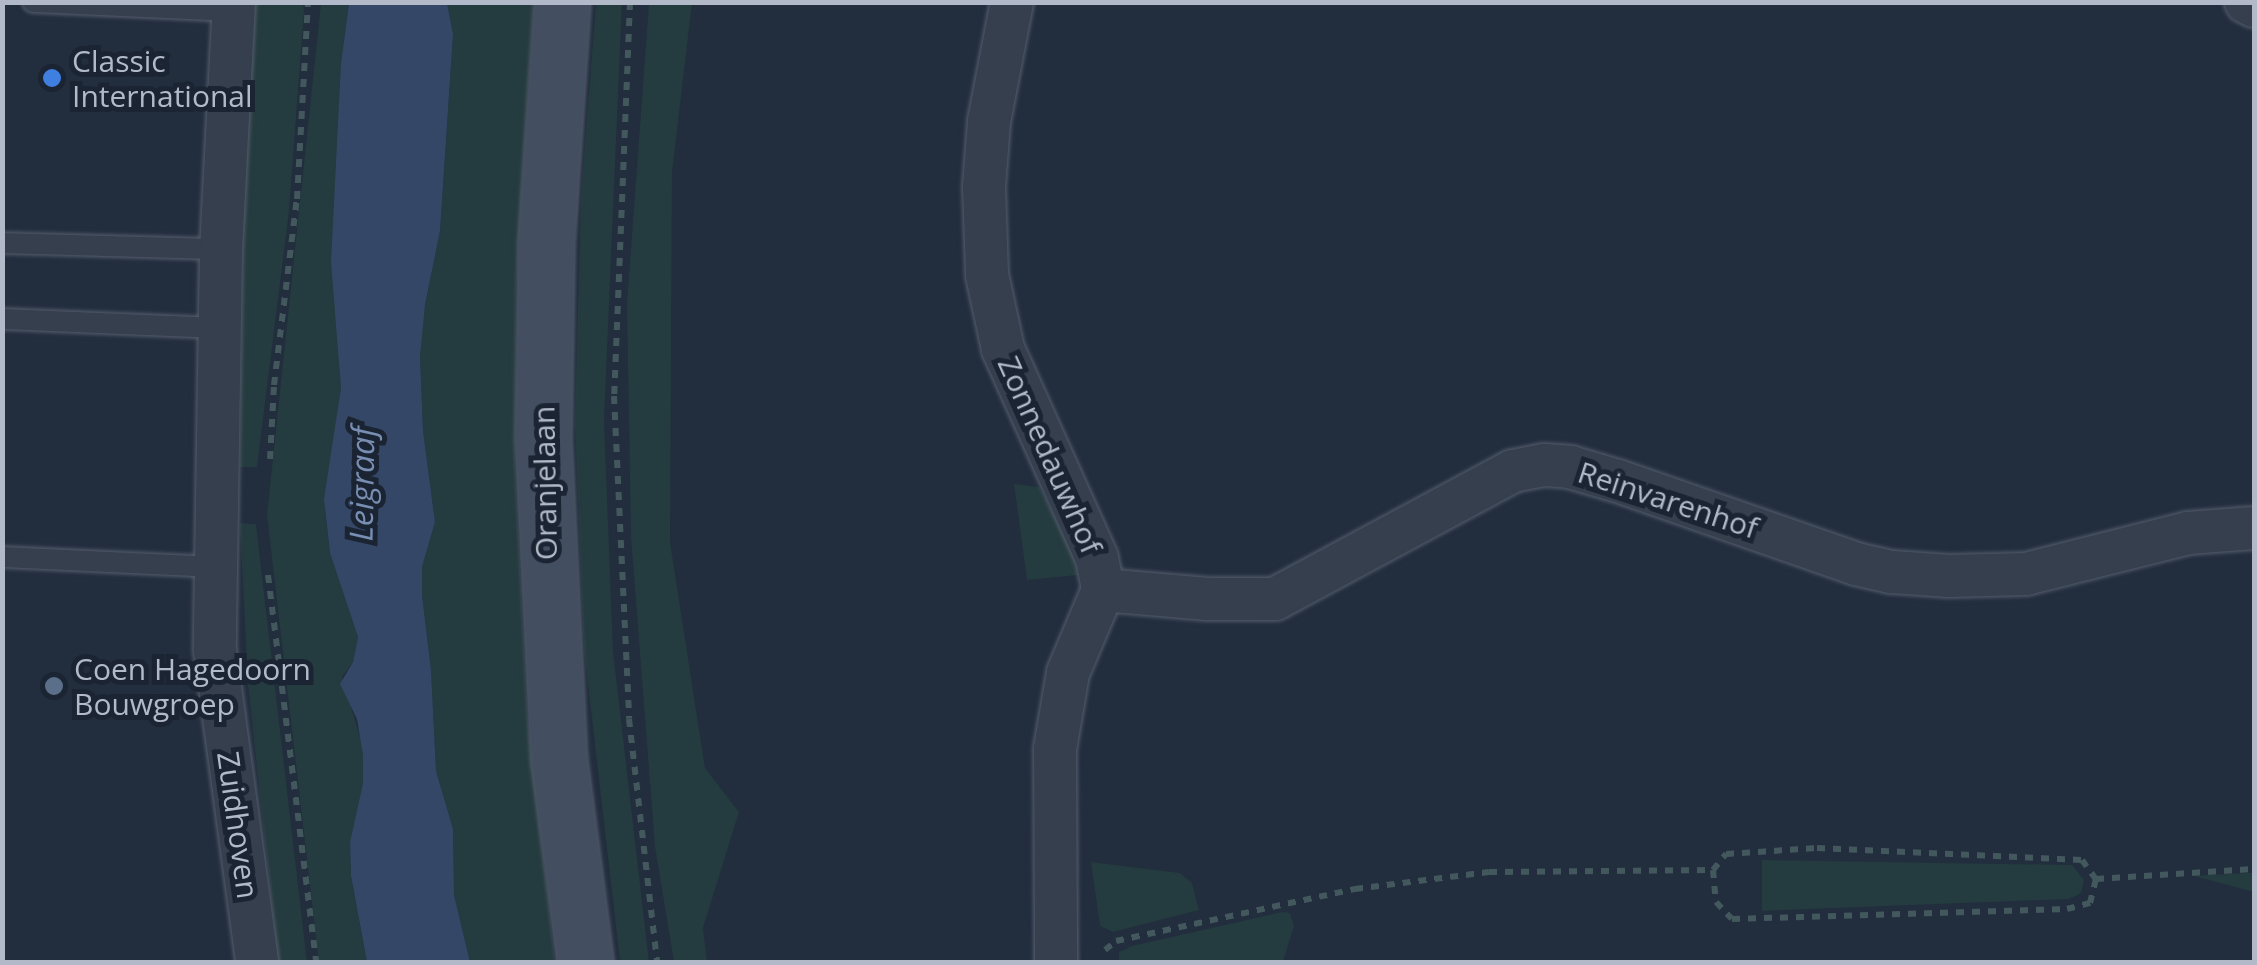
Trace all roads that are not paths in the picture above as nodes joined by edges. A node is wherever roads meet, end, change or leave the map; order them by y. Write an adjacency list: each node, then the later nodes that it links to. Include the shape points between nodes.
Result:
1 (33, 2): 6 (lane, Zuidhoven)
2 (562, 2): 16 (street, Oranjelaan, via 546,246 543,438 559,761)
3 (1012, 2): 14 (street, Zonnedauwhof, via 988,122 987,275 1002,349 1097,558)
4 (2246, 2): 5 (street)
5 (2254, 6)
6 (233, 7): 8 (street, Zuidhoven)
7 (2, 243): 8 (lane)
8 (221, 249): 10 (street, Zuidhoven)
9 (2, 319): 10 (lane)
10 (219, 328): 13 (street, Zuidhoven)
11 (2254, 528): 14 (street, Reinvarenhof, via 2188,533 2026,574 1892,572 1618,480 1544,466 1513,471 1275,599)
12 (2, 557): 13 (lane)
13 (218, 568): 15 (street, Zuidhoven, via 215,650)
14 (1104, 590): 17 (street, Zonnedauwhof, via 1068,673 1055,749)
15 (257, 962)
16 (585, 962)
17 (1056, 962)

